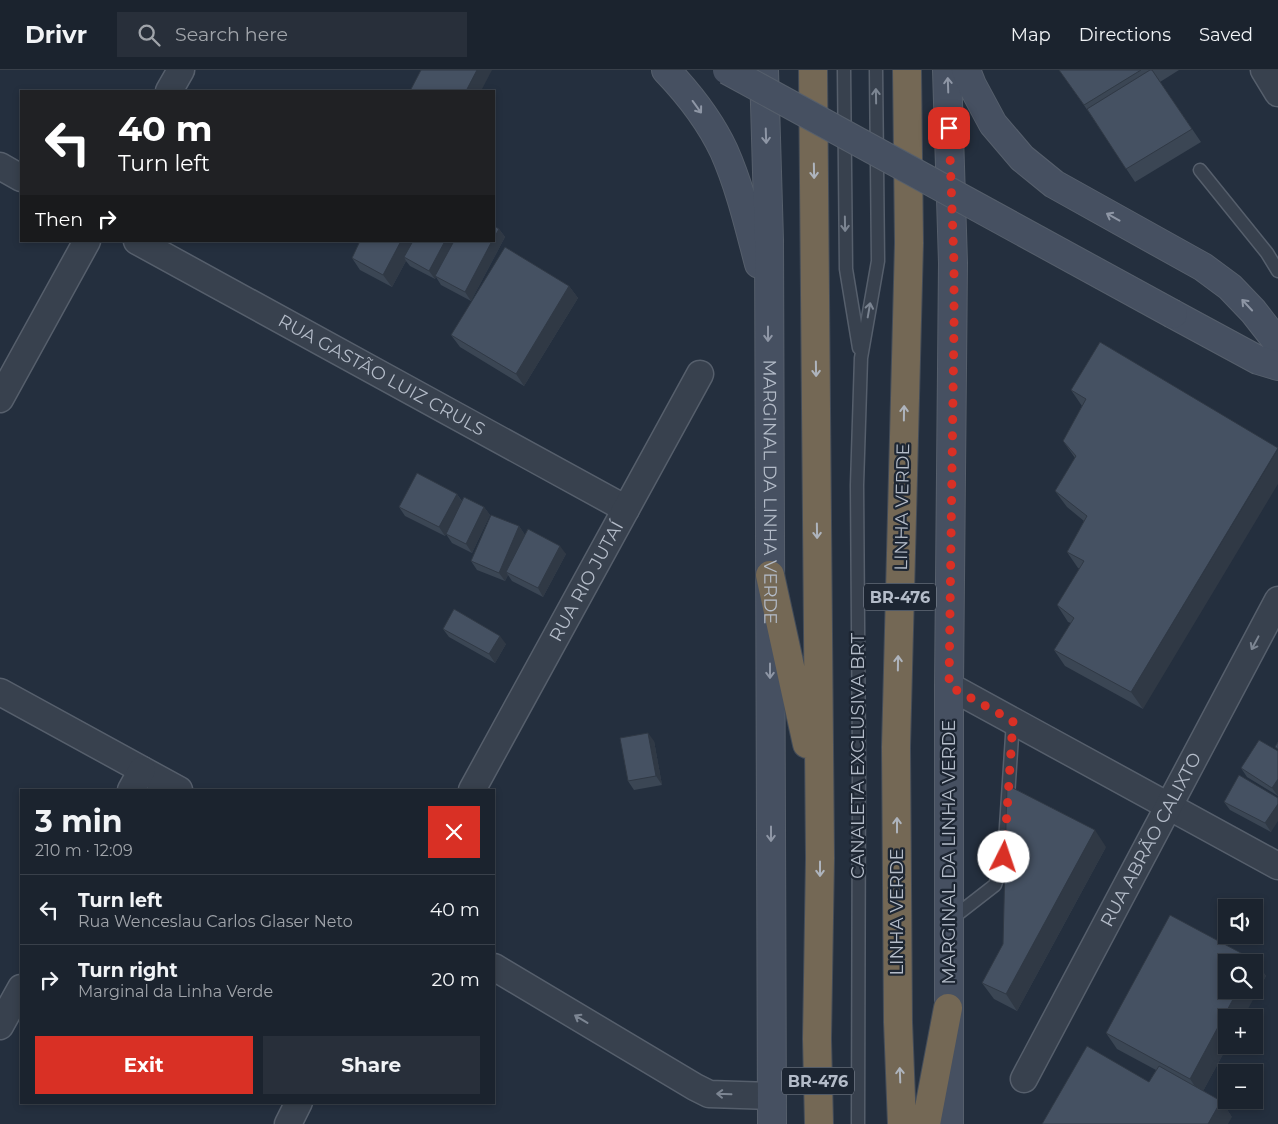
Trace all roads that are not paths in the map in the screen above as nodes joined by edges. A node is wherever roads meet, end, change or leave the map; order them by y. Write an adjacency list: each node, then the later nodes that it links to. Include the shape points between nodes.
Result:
1 (181, 70): 12 (street)
2 (666, 70): 21 (main road, one-way to 21, via 703,114 723,150 750,228)
3 (727, 70): 14 (main road, bridge)
4 (763, 70): 14 (main road); 21 (main road, MARGINAL DA LINHA VERDE, one-way to 21)
5 (813, 70): 38 (highway, BR-476, one-way to 38)
6 (844, 70): 25 (lane, CANALETA EXCLUSIVA BRT, one-way to 25, via 846,269)
7 (876, 70): 25 (lane, CANALETA EXCLUSIVA BRT, one-way to 7, via 878,261)
8 (907, 70): 55 (highway, LINHA VERDE / BR-476, one-way to 8, via 896,747 909,243)
9 (947, 70): 32 (main road, MARGINAL DA LINHA VERDE / BR-476, one-way to 9, via 954,263)
10 (966, 70): 23 (main road, one-way to 10, via 1230,287 1203,267 1054,184 1022,158 993,124)
11 (1264, 70): 13 (street)
12 (170, 90)
13 (1278, 93)
14 (850, 128): 22 (main road)
15 (0, 166): 17 (street)
16 (1200, 170): 20 (lane)
17 (20, 177)
18 (86, 242): 28 (street)
19 (139, 242): 29 (street, RUA GASTÃO LUIZ CRULS)
20 (1278, 271)
21 (768, 302): 30 (main road, MARGINAL DA LINHA VERDE, one-way to 30)
22 (1177, 307): 24 (main road); 26 (main road, via 1258,360)
23 (1278, 343)
24 (1278, 356)
25 (861, 358): 54 (lane, CANALETA EXCLUSIVA BRT, via 858,485)
26 (1278, 366)
27 (700, 374): 29 (street, RUA RIO JUTAÍ)
28 (0, 399)
29 (626, 509): 37 (street, RUA RIO JUTAÍ)
30 (770, 575): 38 (highway); 48 (main road, MARGINAL DA LINHA VERDE, one-way to 48)
31 (1278, 600): 39 (street, RUA ABRÃO CALIXTO, one-way to 39)
32 (949, 686): 34 (street); 41 (main road, MARGINAL DA LINHA VERDE / BR-476)
33 (0, 692): 35 (street)
34 (1013, 721): 39 (street); 41 (lane, via 1004,857 995,885)
35 (136, 780): 36 (street)
36 (175, 789)
37 (473, 789)
38 (820, 800): 46 (highway, BR-476, one-way to 46)
39 (1169, 806): 40 (street); 47 (street, RUA ABRÃO CALIXTO)
40 (1278, 866)
41 (948, 921): 44 (main road, MARGINAL DA LINHA VERDE / BR-476)
42 (495, 968): 48 (street, one-way to 42, via 709,1094)
43 (20, 990): 45 (street)
44 (948, 1008): 56 (highway); 57 (main road, MARGINAL DA LINHA VERDE / BR-476)
45 (0, 1026)
46 (818, 1039): 52 (highway); 53 (highway, BR-476)
47 (1024, 1078)
48 (772, 1096): 51 (main road, MARGINAL DA LINHA VERDE)
49 (299, 1104): 50 (street)
50 (288, 1124)
51 (772, 1124)
52 (808, 1124)
53 (819, 1124)
54 (858, 1124)
55 (902, 1124)
56 (926, 1124)
57 (949, 1124)

